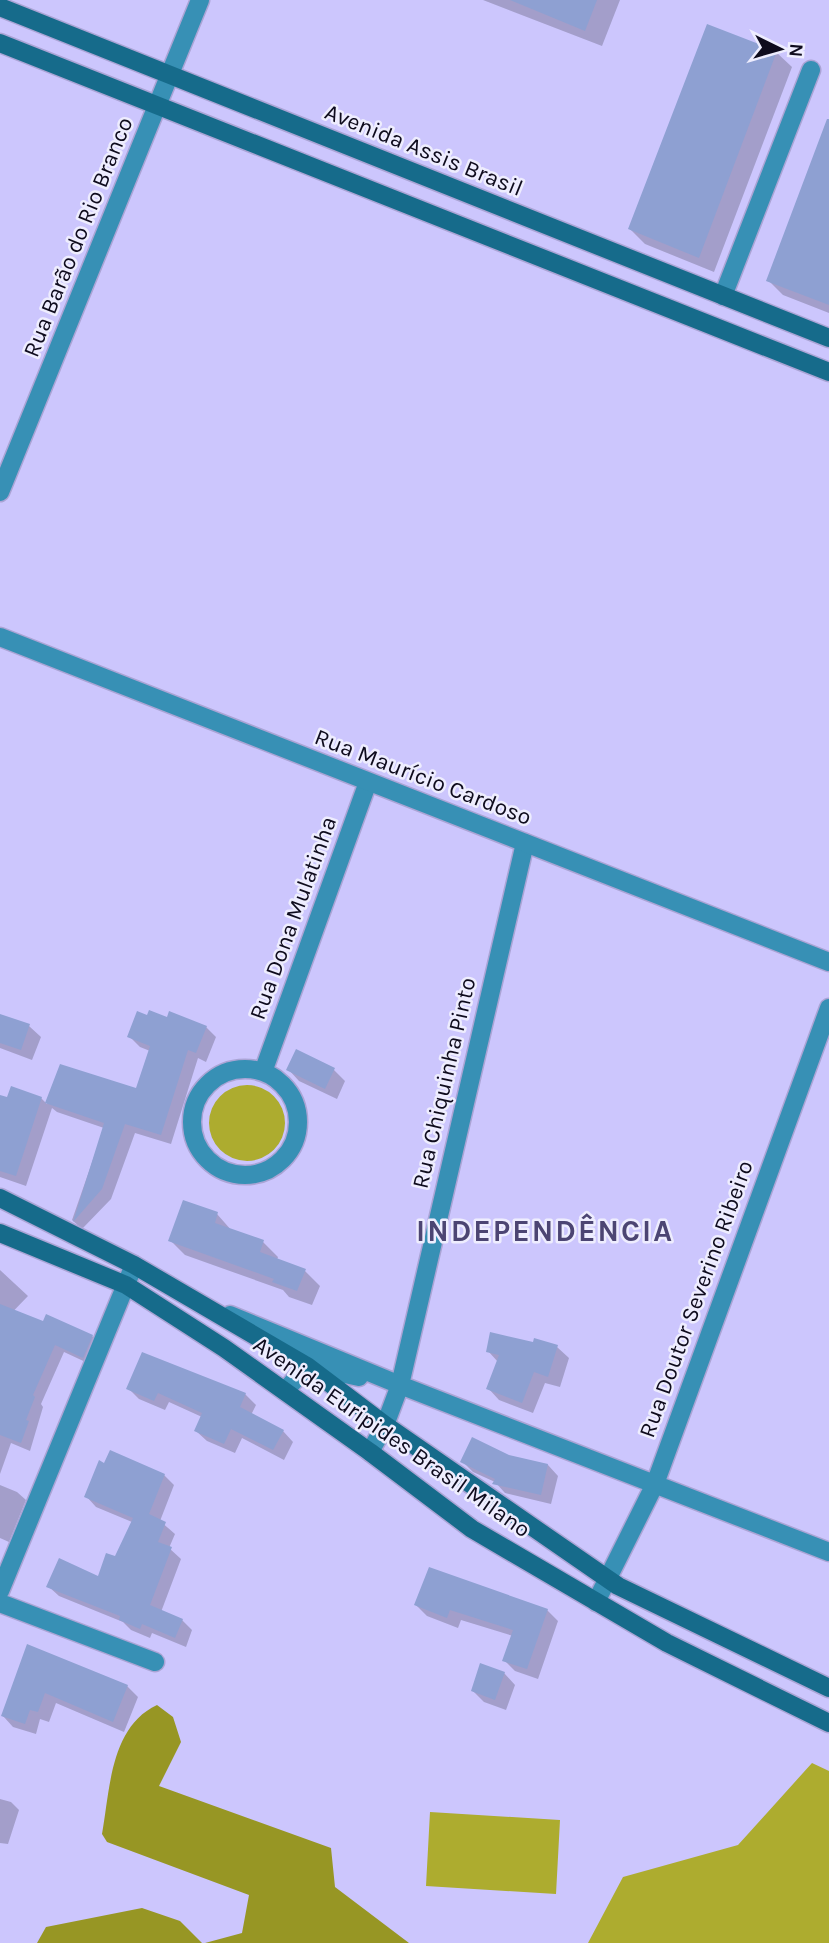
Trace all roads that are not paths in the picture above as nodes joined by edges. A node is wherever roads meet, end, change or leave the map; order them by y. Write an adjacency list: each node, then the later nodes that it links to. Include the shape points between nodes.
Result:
1 (200, 0): 5 (street, Rua Barão do Rio Branco)
2 (0, 7): 5 (main road, Avenida Assis Brasil)
3 (0, 43): 6 (main road)
4 (811, 70): 7 (street)
5 (170, 74): 6 (street, Rua Barão do Rio Branco); 7 (main road, Avenida Assis Brasil)
6 (158, 106): 9 (main road); 10 (street, Rua Barão do Rio Branco)
7 (723, 296): 8 (main road, Avenida Assis Brasil)
8 (829, 338)
9 (829, 372)
10 (0, 492)
11 (0, 637): 12 (street, Rua Maurício Cardoso)
12 (368, 782): 13 (street, Rua Maurício Cardoso); 16 (street, Rua Dona Mulatinha)
13 (525, 843): 14 (street, Rua Maurício Cardoso); 23 (street, Rua Chiquinha Pinto)
14 (829, 962)
15 (829, 1008): 27 (street, Rua Doutor Severino Ribeiro)
16 (263, 1072): 16 (street, via 229,1071 201,1091 194,1107 195,1141 217,1168 233,1175 268,1171 283,1160 298,1129 291,1094)
17 (0, 1198): 19 (main road, Avenida Euripides Brasil Milano)
18 (0, 1233): 20 (main road, Avenida Euripides Brasil Milano)
19 (134, 1265): 20 (street); 21 (main road, Avenida Euripides Brasil Milano)
20 (126, 1285): 24 (main road, Avenida Euripides Brasil Milano); 30 (street)
21 (188, 1297): 22 (main road, Avenida Euripides Brasil Milano); 23 (street)
22 (307, 1366): 23 (street); 24 (street); 25 (main road, Avenida Euripides Brasil Milano)
23 (400, 1385): 25 (street, Rua Chiquinha Pinto); 27 (street)
24 (285, 1391): 26 (main road, Avenida Euripides Brasil Milano)
25 (385, 1425): 26 (street, Rua Chiquinha Pinto); 29 (main road, Avenida Euripides Brasil Milano)
26 (370, 1452): 31 (main road, Avenida Euripides Brasil Milano, via 472,1529)
27 (655, 1484): 28 (street); 29 (street, Rua Doutor Severino Ribeiro)
28 (829, 1552)
29 (609, 1580): 31 (street, Rua Doutor Severino Ribeiro); 34 (main road, Avenida Euripides Brasil Milano)
30 (0, 1591)
31 (596, 1602): 35 (main road, Avenida Euripides Brasil Milano, via 667,1643)
32 (0, 1603): 33 (street)
33 (155, 1662)
34 (829, 1688)
35 (829, 1723)

